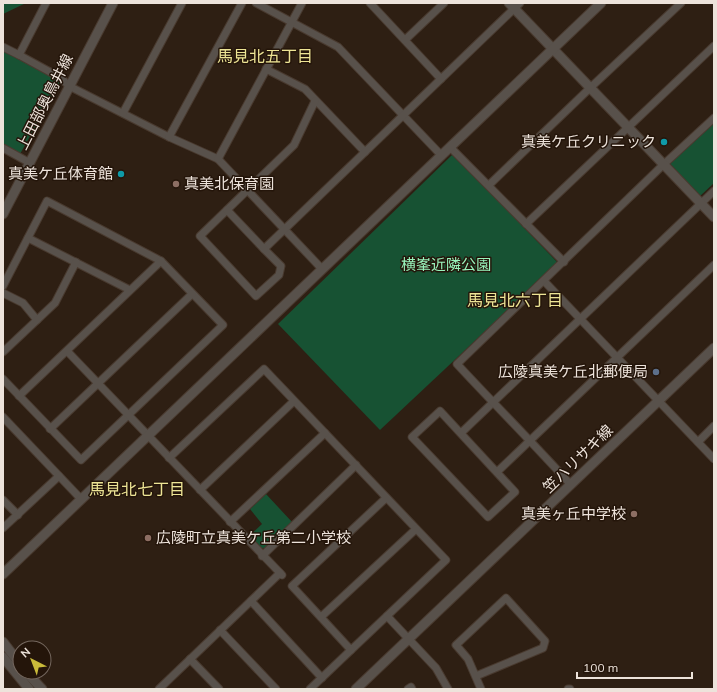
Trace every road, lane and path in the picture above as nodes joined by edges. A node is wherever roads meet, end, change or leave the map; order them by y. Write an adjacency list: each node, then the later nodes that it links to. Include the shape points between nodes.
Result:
1 (46, 3): 17 (street)
2 (113, 3): 20 (street, 上田部奥鳥井線)
3 (182, 3): 23 (street)
4 (242, 3): 27 (street)
5 (256, 3): 12 (street)
6 (302, 3): 12 (street)
7 (370, 3): 13 (street)
8 (444, 3): 13 (street)
9 (601, 3): 16 (street)
10 (681, 3): 21 (street)
11 (515, 5): 16 (street); 19 (street)
12 (292, 22): 18 (street); 24 (street, via 338,47)
13 (405, 40): 19 (street)
14 (714, 46): 26 (street)
15 (3, 47): 17 (street)
16 (553, 49): 21 (street); 28 (street)
17 (19, 55): 20 (street, via 61,78)
18 (266, 68): 22 (street, via 305,89); 32 (street)
19 (441, 79): 24 (street)
20 (69, 86): 23 (street); 33 (street, 上田部奥鳥井線)
21 (590, 88): 26 (street); 35 (street)
22 (315, 101): 30 (street); 36 (street, via 294,145)
23 (123, 113): 27 (street)
24 (404, 114): 30 (street); 31 (street)
25 (714, 118): 34 (street)
26 (628, 128): 34 (street); 42 (street)
27 (170, 137): 32 (street)
28 (450, 147): 31 (street); 35 (street)
29 (3, 148): 33 (street)
30 (365, 152): 43 (street)
31 (441, 155): 50 (street)
32 (218, 159): 36 (street)
33 (30, 163): 40 (street, 上田部奥鳥井線)
34 (663, 165): 38 (street); 48 (street)
35 (489, 185): 42 (street)
36 (247, 190): 39 (street); 43 (street)
37 (714, 191): 38 (street)
38 (701, 203): 41 (street); 56 (street)
39 (227, 210): 45 (street); 45 (street, via 200,236 256,296 280,275 281,266)
40 (3, 214)
41 (714, 217)
42 (526, 224): 48 (street)
43 (284, 229): 45 (street); 50 (street)
44 (28, 238): 46 (street, via 47,201); 47 (street); 52 (street)
45 (264, 249)
46 (161, 261): 53 (street); 55 (street)
47 (76, 262): 53 (street); 57 (street, via 55,303)
48 (564, 262): 51 (street)
49 (714, 264): 61 (street)
50 (322, 269): 74 (street)
51 (544, 281): 56 (street); 67 (street, via 458,364)
52 (3, 286)
53 (130, 290): 59 (street)
54 (3, 292): 57 (street, via 23,303)
55 (192, 294): 63 (street); 68 (street, via 222,325)
56 (581, 319): 61 (street); 67 (street)
57 (37, 320): 60 (street)
58 (714, 348): 66 (street, 笠ハリサキ線)
59 (67, 351): 63 (street); 64 (street)
60 (3, 352)
61 (617, 357): 66 (street); 75 (street)
62 (3, 379): 64 (street)
63 (98, 383): 68 (street); 71 (street)
64 (20, 396): 71 (street)
65 (294, 401): 72 (street); 77 (street, via 264,369); 83 (street)
66 (658, 402): 76 (street); 82 (street, 笠ハリサキ線)
67 (493, 403): 73 (street); 75 (street)
68 (129, 416): 71 (street, via 81,460); 74 (street)
69 (3, 417): 81 (street)
70 (714, 426): 76 (street)
71 (50, 429)
72 (325, 433): 79 (street); 88 (street)
73 (461, 433): 80 (street); 80 (street, via 440,411 412,437 488,517 515,492)
74 (148, 435): 77 (street); 85 (street)
75 (530, 440): 80 (street); 82 (street)
76 (698, 442): 78 (street)
77 (169, 458): 83 (street)
78 (714, 459)
79 (356, 465): 84 (street); 91 (street)
80 (497, 472)
81 (59, 476): 85 (street); 87 (street)
82 (572, 485): 97 (street, 笠ハリサキ線)
83 (200, 490): 88 (street)
84 (386, 498): 90 (street); 95 (street, via 292,586)
85 (81, 499): 92 (street)
86 (3, 500): 87 (street)
87 (18, 515): 89 (street)
88 (230, 522): 91 (street)
89 (3, 528)
90 (416, 529): 94 (street, via 446,560); 95 (street)
91 (262, 556): 93 (street, via 281,574)
92 (3, 574)
93 (251, 601): 96 (street); 104 (street)
94 (387, 616): 97 (street); 99 (street)
95 (321, 617): 99 (street)
96 (220, 630): 102 (street); 110 (street)
97 (409, 640): 112 (street, 笠ハリサキ線); 115 (street, via 436,668)
98 (3, 642): 100 (street)
99 (351, 650): 104 (street)
100 (12, 654)
101 (3, 657): 106 (street)
102 (190, 659): 108 (street); 109 (street)
103 (476, 676): 103 (street, via 543,648 545,641 506,598 456,645 468,659); 116 (street)
104 (322, 678): 111 (street)
105 (34, 680): 107 (street)
106 (29, 689)
107 (42, 689)
108 (160, 689)
109 (219, 689)
110 (276, 689)
111 (310, 689)
112 (356, 689)
113 (408, 689): 114 (street)
114 (412, 689)
115 (448, 689)
116 (481, 689)

